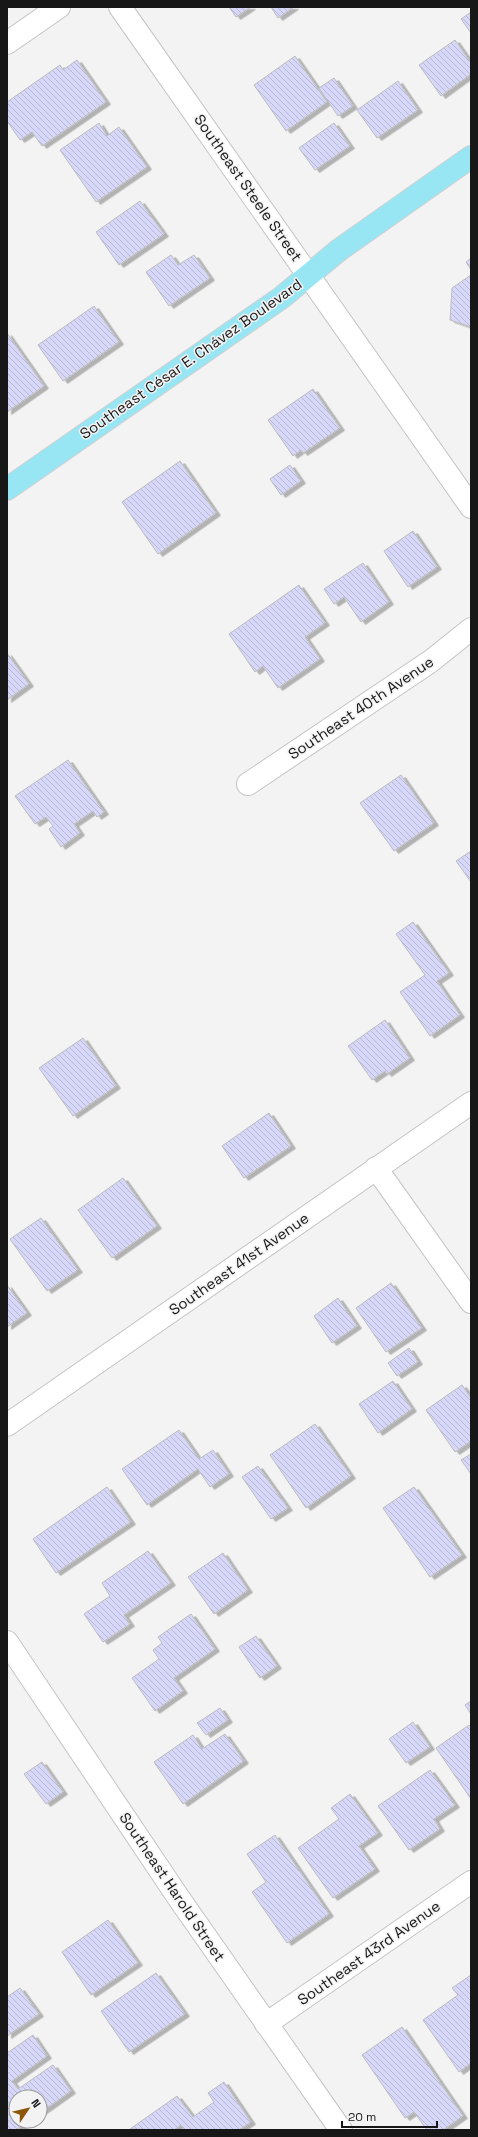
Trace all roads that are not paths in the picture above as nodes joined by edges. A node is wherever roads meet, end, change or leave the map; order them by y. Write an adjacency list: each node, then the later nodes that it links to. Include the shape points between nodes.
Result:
1 (58, 7): 3 (street)
2 (120, 7): 5 (street, Southeast Steele Street)
3 (7, 43)
4 (471, 157): 5 (main road, Southeast César E. Chávez Boulevard, via 339,250)
5 (310, 274): 6 (main road, Southeast César E. Chávez Boulevard, via 281,298); 7 (street, Southeast Steele Street)
6 (7, 489)
7 (471, 506)
8 (471, 629): 9 (street, Southeast 40th Avenue, via 431,661)
9 (248, 784)
10 (471, 1103): 11 (street, Southeast 41st Avenue)
11 (376, 1168): 12 (street); 13 (street, Southeast 41st Avenue)
12 (471, 1302)
13 (7, 1424)
14 (7, 1642): 16 (street, Southeast Harold Street, via 173,1891)
15 (471, 1882): 16 (street, Southeast 43rd Avenue)
16 (266, 2024): 17 (street, Southeast Harold Street)
17 (341, 2130)

